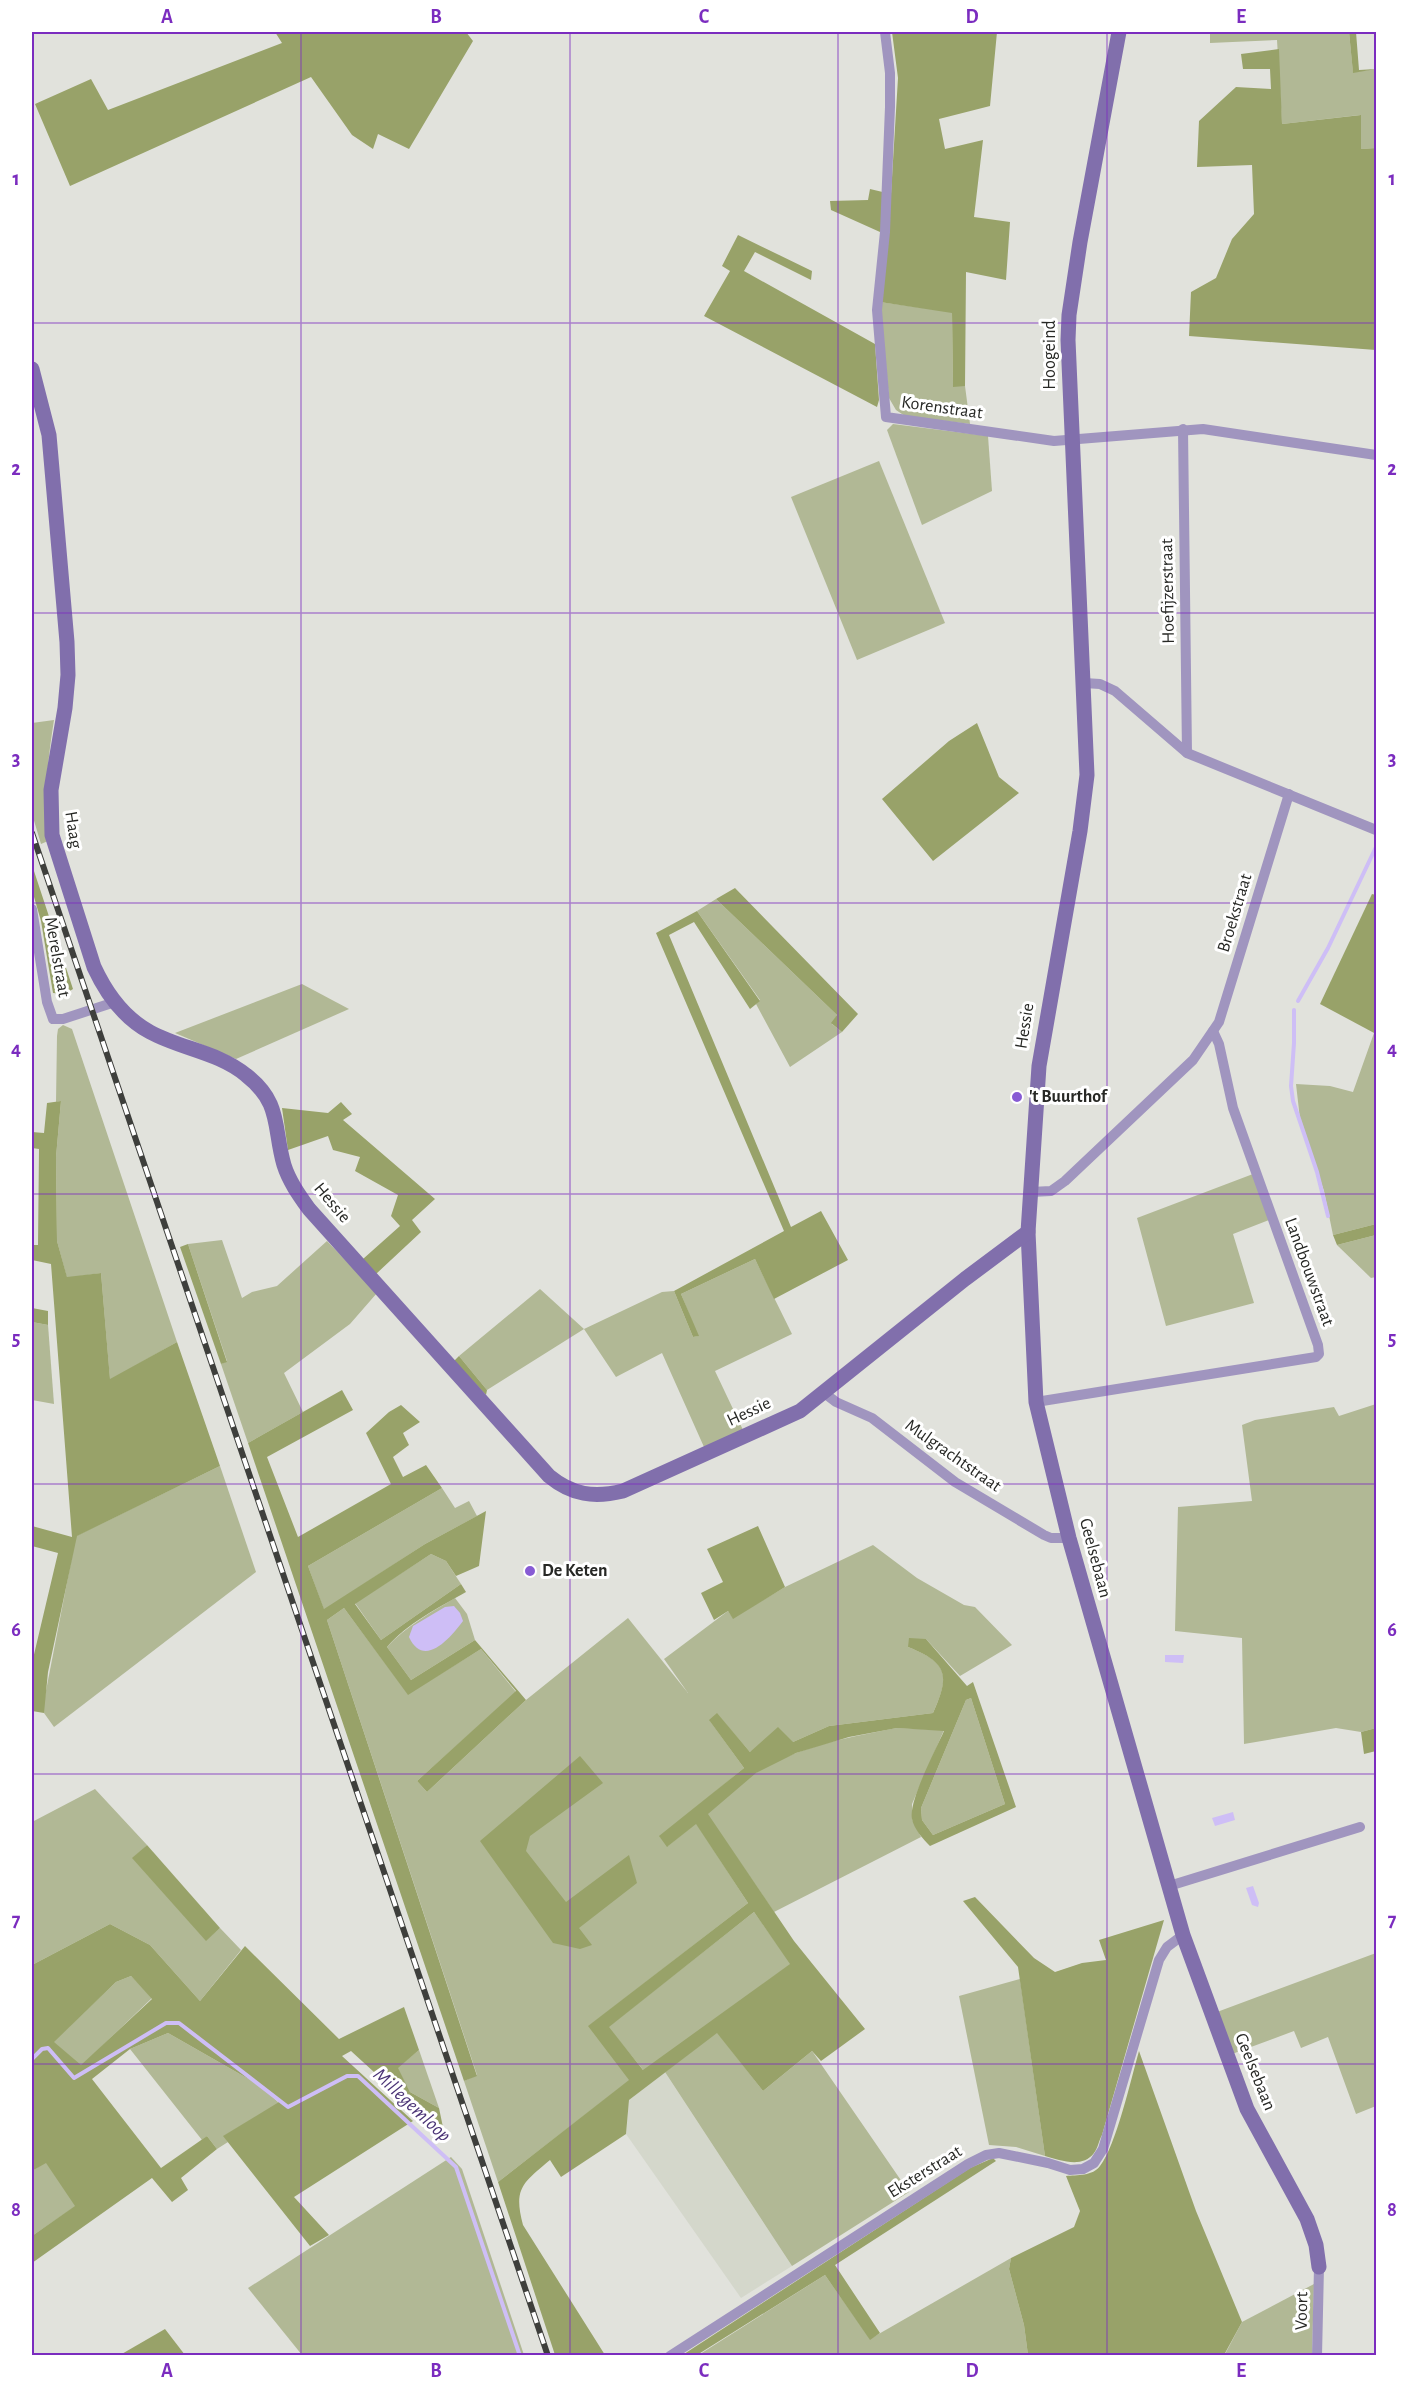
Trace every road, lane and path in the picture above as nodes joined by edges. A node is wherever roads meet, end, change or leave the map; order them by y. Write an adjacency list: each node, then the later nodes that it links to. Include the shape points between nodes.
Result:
1 (885, 32): 5 (street, Korenstraat, via 890,73 889,136 877,310 886,417 1054,441)
2 (1119, 32): 5 (street, Hoogeind, via 1069,315)
3 (32, 369): 12 (street, Haag, via 49,435 68,642 65,708 51,790 51,835 94,967)
4 (1183, 429): 5 (street, Korenstraat); 6 (street, Korenstraat); 8 (street, Hoefijzerstraat)
5 (1071, 438): 7 (street, Hoogeind)
6 (1377, 454)
7 (1084, 683): 8 (street, via 1100,684 1115,691); 14 (street, Hessie, via 1086,796 1040,1057)
8 (1187, 753): 9 (street)
9 (1289, 794): 10 (street); 13 (street, Broekstraat)
10 (1377, 830)
11 (32, 909): 12 (street, Merelstraat, via 53,1019)
12 (115, 1002): 16 (street, Hessie, via 150,1032 226,1062 263,1090 276,1119 284,1166 309,1209 562,1487 586,1495 623,1491 800,1411)
13 (1213, 1031): 14 (street, Broekstraat, via 1193,1060 1065,1181 1051,1191); 17 (street, Landbouwstraat, via 1236,1118 1319,1354)
14 (1031, 1192): 15 (street, Hessie)
15 (1028, 1232): 16 (street, Hessie); 17 (street, Geelsebaan)
16 (823, 1392): 18 (street, Mulgrachtstraat, via 872,1418 955,1482 1044,1535)
17 (1036, 1402): 18 (street, Geelsebaan)
18 (1068, 1538): 20 (street, Geelsebaan)
19 (1360, 1827): 20 (street)
20 (1169, 1886): 21 (street, Geelsebaan)
21 (1183, 1935): 22 (street, Geelsebaan, via 1247,2109 1307,2219); 23 (street, Eksterstraat, via 1167,1947 1160,1960 1102,2149 1094,2163 1070,2170 1012,2155 986,2155)
22 (1319, 2266): 24 (street, Voort)
23 (670, 2355)
24 (1317, 2355)

